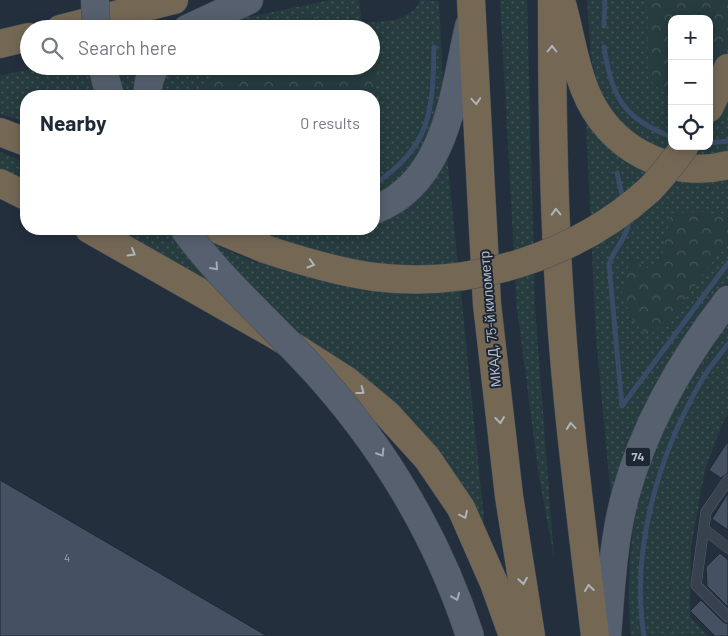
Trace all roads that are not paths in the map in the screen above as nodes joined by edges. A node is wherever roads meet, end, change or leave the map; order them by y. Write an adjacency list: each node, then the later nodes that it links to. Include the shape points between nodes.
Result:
1 (95, 0): 8 (main road, bridge)
2 (174, 0): 7 (highway)
3 (248, 0): 9 (main road)
4 (552, 0): 36 (highway, one-way to 4, via 560,302 552,114)
5 (561, 0): 21 (highway, via 584,88 611,130 636,152 660,164 694,169)
6 (471, 9): 24 (main road, via 449,118 434,155 411,185); 35 (highway, МКАД, 75-й километр, one-way to 35, via 487,304 509,496)
7 (95, 20)
8 (96, 20)
9 (203, 20)
10 (20, 39): 11 (highway)
11 (0, 44)
12 (728, 68): 17 (highway)
13 (104, 75): 15 (main road)
14 (151, 75): 16 (main road)
15 (108, 90)
16 (148, 90)
17 (710, 105)
18 (0, 132): 19 (highway)
19 (20, 140)
20 (683, 150): 27 (highway, one-way to 20, bridge, via 319,266 376,277 436,279 500,269 573,243 603,225 650,188)
21 (728, 165)
22 (0, 183): 23 (highway)
23 (20, 193)
24 (380, 207)
25 (100, 235): 34 (highway, one-way to 34, via 277,336 346,380 387,414 427,458 461,508 491,574)
26 (189, 235): 33 (main road, one-way to 33, bridge, via 322,379 376,446 420,518 457,597)
27 (231, 235)
28 (728, 300): 37 (main road, 74, via 670,384 645,437 625,494)
29 (728, 480): 30 (lane, via 706,512)
30 (704, 529): 31 (lane); 32 (lane, via 696,585)
31 (728, 548)
32 (728, 617)
33 (470, 636)
34 (513, 636)
35 (532, 636)
36 (595, 636)
37 (607, 636)

